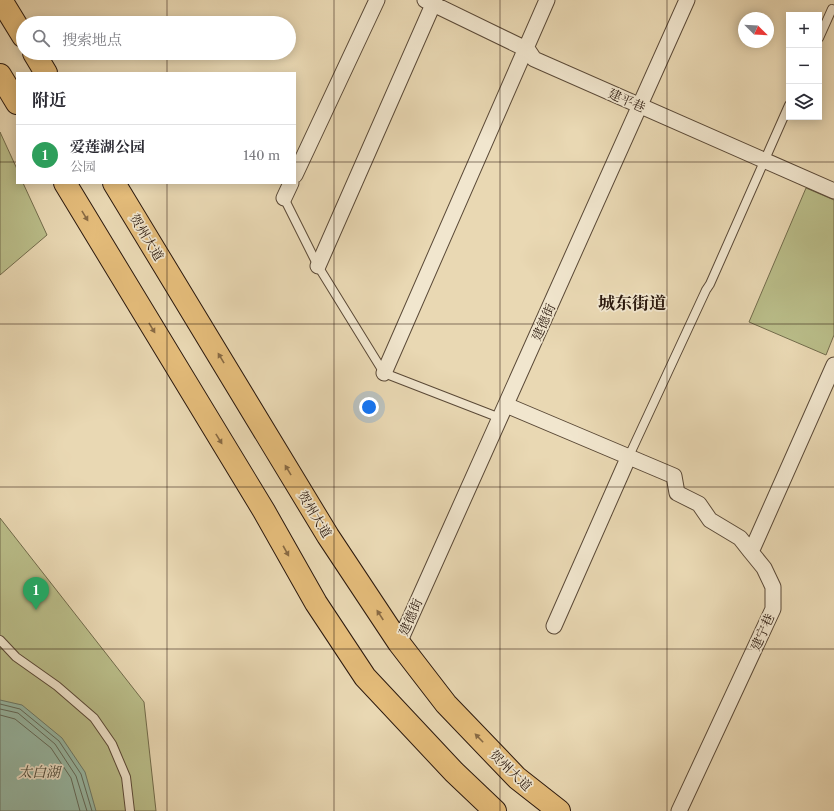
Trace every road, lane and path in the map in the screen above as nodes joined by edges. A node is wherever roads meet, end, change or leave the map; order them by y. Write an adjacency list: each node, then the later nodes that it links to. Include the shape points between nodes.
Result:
1 (1, 0): 7 (main road)
2 (377, 0): 17 (street)
3 (547, 0): 9 (street)
4 (687, 0): 14 (street, 建德街)
5 (431, 1): 9 (street, 建平巷); 23 (street)
6 (832, 9): 8 (lane)
7 (16, 25)
8 (822, 31)
9 (526, 49): 14 (street, 建平巷, via 534,59); 25 (street)
10 (38, 60): 11 (main road)
11 (45, 72)
12 (0, 75): 13 (main road)
13 (16, 101)
14 (640, 106): 16 (street, 建平巷); 26 (street, 建德街)
15 (786, 112): 16 (lane)
16 (764, 161): 21 (street, 建平巷); 27 (lane, via 710,284)
17 (296, 173)
18 (66, 184): 33 (main road, one-way to 33, via 264,511 316,603 365,678 454,772)
19 (115, 184): 31 (main road, 贺州大道, one-way to 19, via 328,536)
20 (291, 184): 22 (street)
21 (834, 191)
22 (284, 198): 23 (lane)
23 (318, 266): 25 (lane)
24 (834, 365): 28 (street)
25 (384, 373): 26 (lane)
26 (503, 411): 27 (street); 31 (street, 建德街)
27 (629, 456): 28 (street, 建宁巷, via 674,476 677,493 699,504 710,520 740,538); 29 (street)
28 (751, 552): 35 (street, 建宁巷, via 764,568 773,587 773,609)
29 (554, 626)
30 (0, 640): 32 (lane, via 16,657 57,686 94,718 112,744 126,777)
31 (399, 643): 34 (main road, 贺州大道, one-way to 31, via 517,778 446,704)
32 (130, 811)
33 (495, 811)
34 (559, 811)
35 (679, 811)

